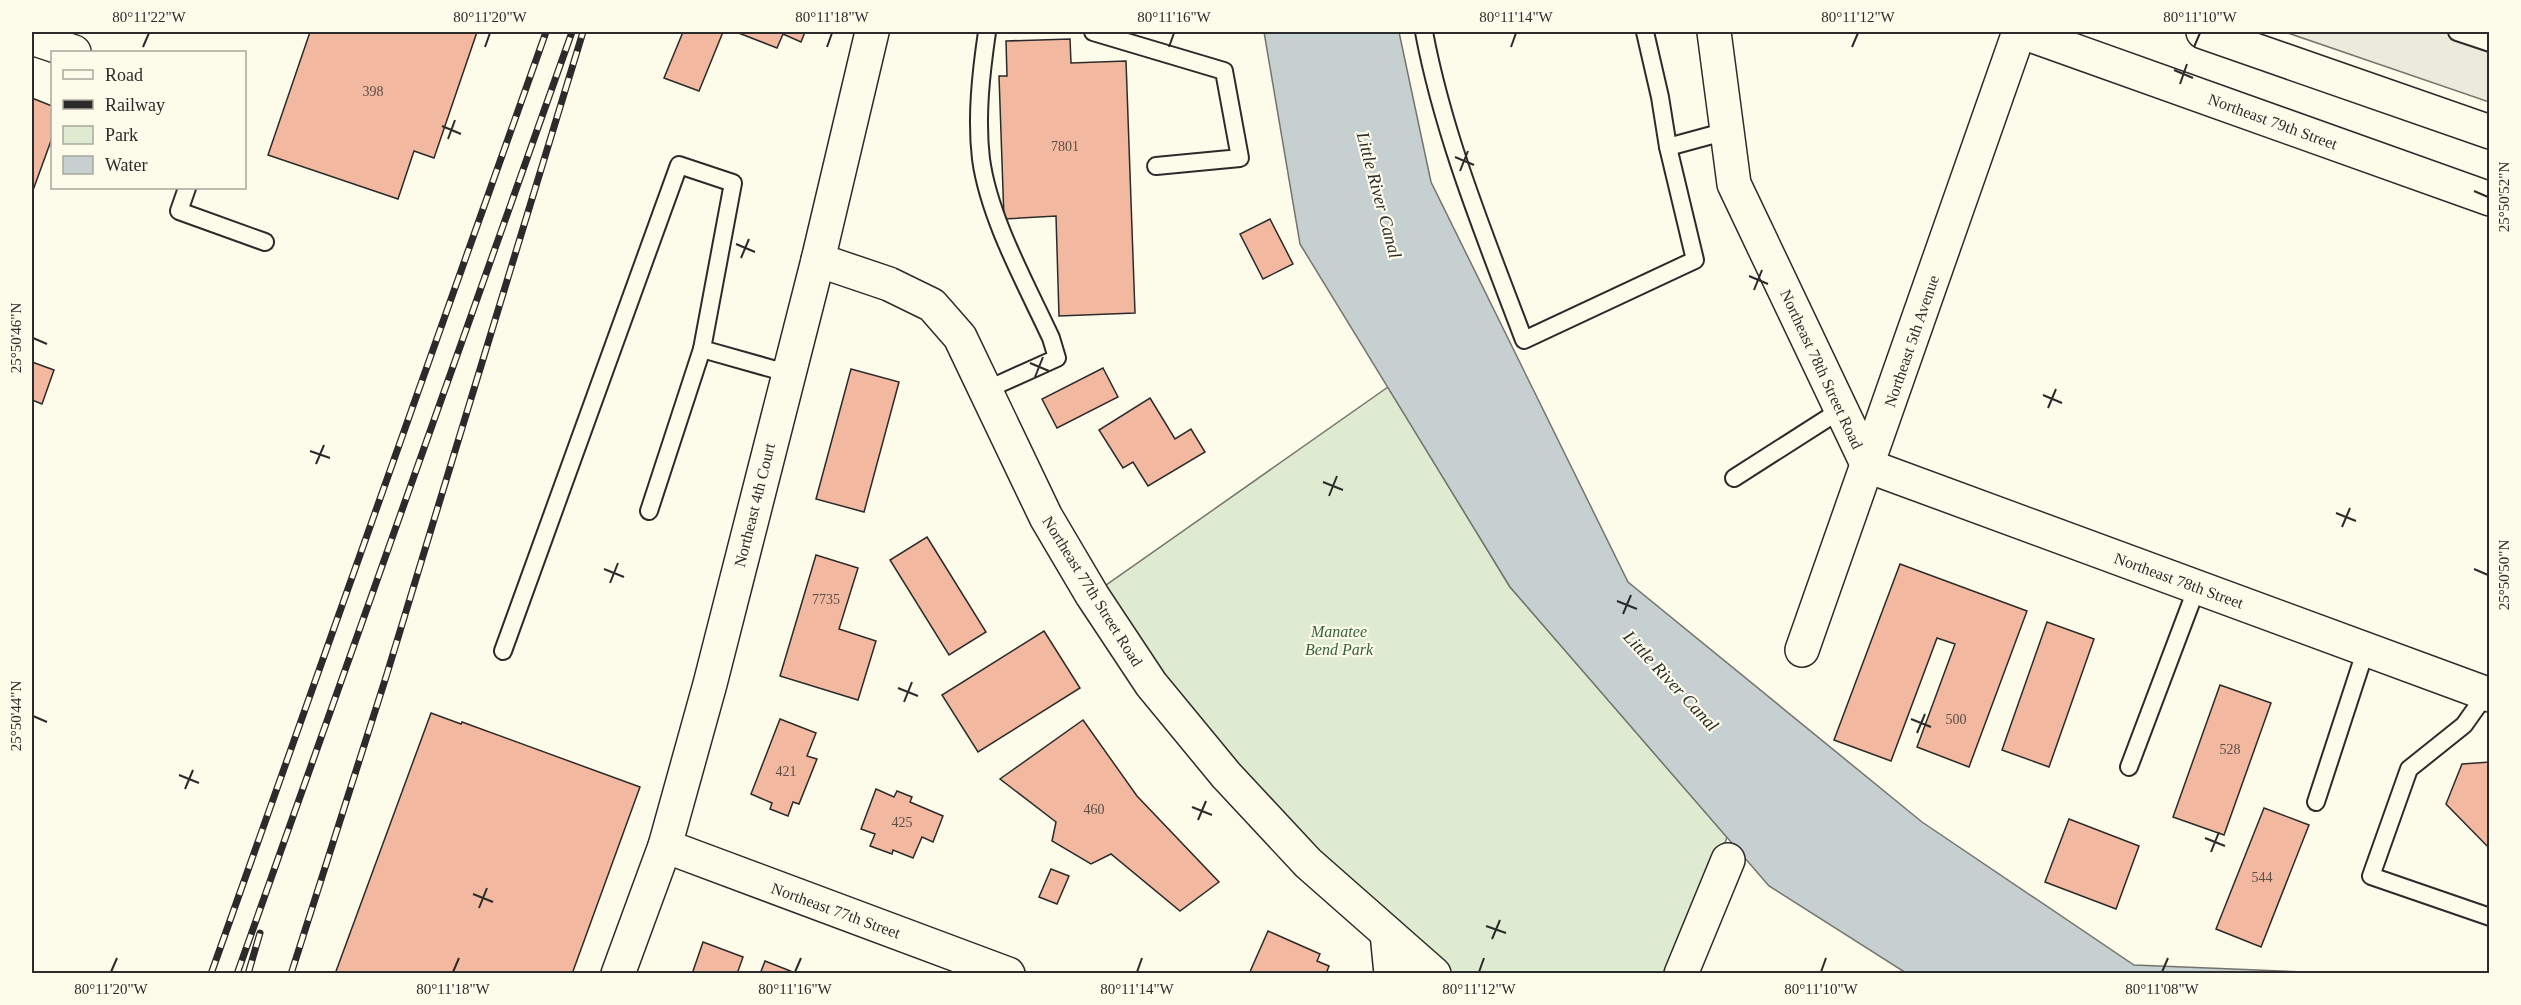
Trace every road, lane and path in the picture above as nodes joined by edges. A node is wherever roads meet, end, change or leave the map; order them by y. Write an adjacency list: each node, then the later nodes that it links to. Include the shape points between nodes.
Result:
1 (872, 32): 20 (street, Northeast 4th Court)
2 (987, 32): 23 (lane, via 979,86 981,159 992,206 1057,358)
3 (1093, 32): 16 (lane, via 1224,71 1240,158)
4 (1424, 32): 15 (lane, via 1467,188 1524,340 1695,260)
5 (1645, 32): 15 (lane)
6 (1714, 32): 13 (street, Northeast 78th Street Road)
7 (2020, 32): 18 (street, Northeast 79th Street); 25 (street, Northeast 5th Avenue)
8 (2203, 32): 14 (street)
9 (2457, 32): 11 (lane)
10 (32, 38): 12 (street)
11 (2490, 43)
12 (71, 51)
13 (1727, 130): 15 (lane); 24 (street, Northeast 78th Street Road, via 1734,184)
14 (2490, 132)
15 (1668, 147)
16 (1156, 166)
17 (187, 189): 19 (lane, via 179,211)
18 (2490, 199)
19 (265, 242)
20 (818, 260): 22 (street, Northeast 4th Court); 23 (street, Northeast 77th Street Road, via 889,284 932,305 960,337)
21 (702, 349): 22 (lane); 27 (lane); 31 (lane, via 733,183 679,165)
22 (787, 373): 35 (street, Northeast 4th Court, via 710,684)
23 (986, 390): 38 (street, Northeast 77th Street Road, via 1046,517 1151,684 1226,775 1308,863)
24 (1842, 409): 25 (street, Northeast 78th Street Road); 26 (lane)
25 (1868, 466): 28 (street, Northeast 78th Street); 29 (street, Northeast 5th Avenue)
26 (1734, 478)
27 (649, 511)
28 (2196, 587): 30 (street, Northeast 78th Street); 33 (lane)
29 (1802, 650)
30 (2366, 650): 32 (street, Northeast 78th Street); 34 (lane)
31 (503, 651)
32 (2488, 694): 37 (lane, via 2464,725 2409,769 2371,876)
33 (2129, 767)
34 (2316, 802)
35 (665, 846): 39 (street, Northeast 4th Court); 40 (street, Northeast 77th Street)
36 (1728, 860): 43 (street)
37 (2490, 917)
38 (1387, 933): 41 (street); 42 (street, Northeast 77th Street Road)
39 (618, 974)
40 (1008, 974)
41 (1391, 974)
42 (1434, 974)
43 (1681, 974)

